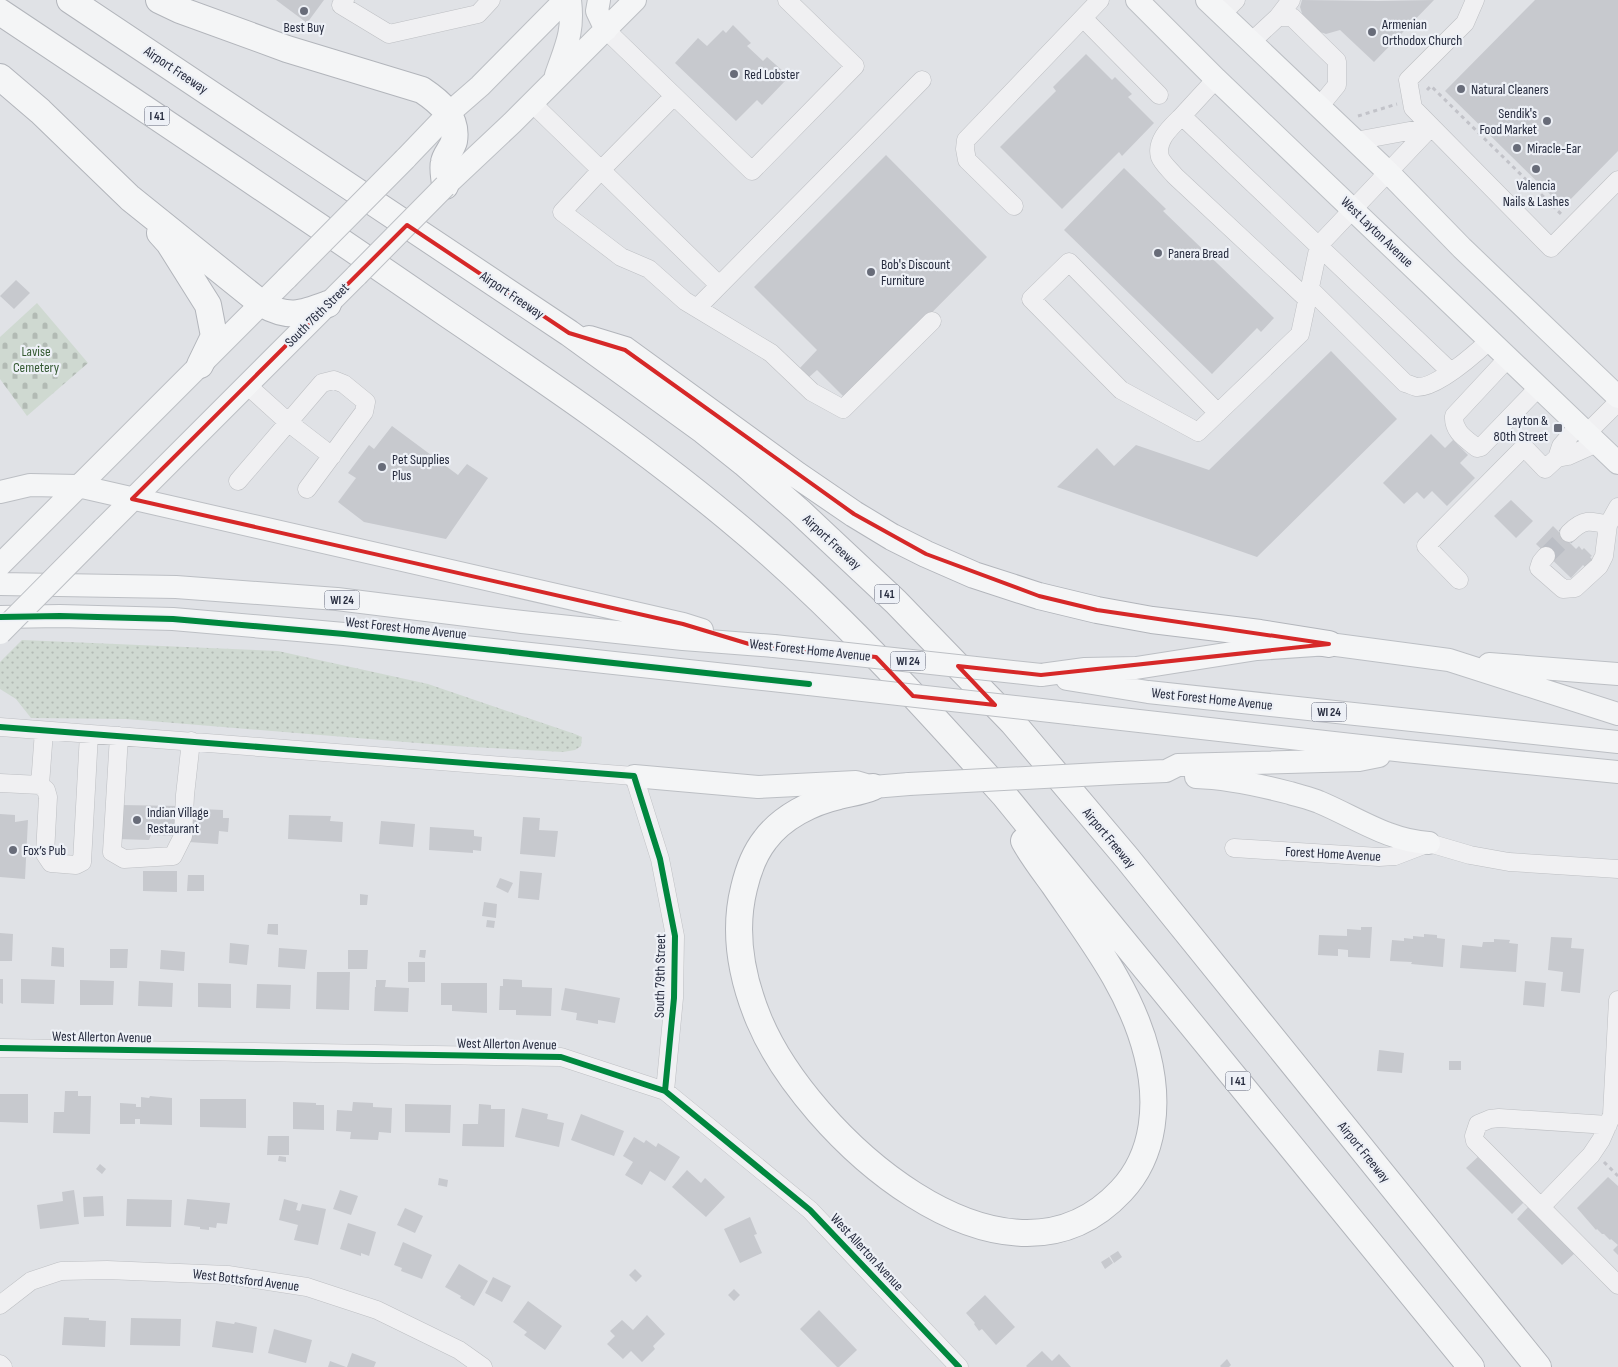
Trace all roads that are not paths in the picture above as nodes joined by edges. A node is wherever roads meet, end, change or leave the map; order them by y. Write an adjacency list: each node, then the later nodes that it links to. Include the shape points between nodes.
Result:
1 (70, 0): 46 (highway, Airport Freeway / I 41)
2 (159, 0): 28 (highway, via 287,49 422,90)
3 (345, 0): 4 (street, via 341,6 389,34 478,14)
4 (491, 0)
5 (565, 0): 28 (main road)
6 (570, 0): 23 (main road, via 570,37)
7 (599, 0): 18 (main road, via 597,11)
8 (635, 0): 18 (main road, South 76th Street)
9 (787, 0): 25 (street, via 855,66 752,171)
10 (1100, 0): 17 (street)
11 (1137, 0): 21 (main road, West Layton Avenue)
12 (1291, 0): 16 (street)
13 (1475, 0): 30 (street, via 1464,23 1408,80 1413,108)
14 (1222, 5): 19 (main road)
15 (0, 12): 94 (highway, I 41, via 321,226 660,463 784,566 944,728)
16 (1278, 17): 19 (street); 27 (street, via 1292,17 1337,61 1337,85)
17 (1083, 18): 24 (street); 37 (street, via 966,140 967,160)
18 (606, 30): 23 (main road, South 76th Street); 25 (street)
19 (1251, 42): 27 (main road)
20 (0, 77): 36 (highway, via 40,110)
21 (1216, 79): 29 (street); 38 (main road, West Layton Avenue)
22 (922, 80): 40 (street)
23 (553, 83): 26 (main road, South 76th Street)
24 (1159, 95)
25 (674, 96): 32 (street)
26 (532, 103): 32 (street); 35 (main road, South 76th Street)
27 (1319, 107): 31 (main road)
28 (449, 113): 35 (highway, via 454,141 444,162); 42 (main road, bridge)
29 (1182, 116): 39 (street); 41 (street, via 1165,133 1160,158 1175,176)
30 (1432, 127): 31 (street); 33 (street); 34 (street, via 1551,248)
31 (1355, 141): 33 (main road)
32 (602, 170): 40 (street); 44 (street, via 562,212 621,257 649,269)
33 (1389, 173): 38 (street); 53 (main road, via 1462,248)
34 (1618, 180)
35 (445, 186): 43 (main road, South 76th Street, bridge)
36 (130, 198): 42 (highway); 49 (highway, via 169,243 208,305 214,336)
37 (1014, 206)
38 (1353, 210): 39 (street); 47 (main road, West Layton Avenue)
39 (1319, 246): 41 (street); 50 (street)
40 (719, 285): 44 (street)
41 (1309, 294): 50 (street, via 1405,382 1417,387 1432,384); 55 (street, via 1300,334)
42 (262, 304): 43 (highway, via 290,314); 49 (main road)
43 (328, 304): 51 (main road, South 76th Street)
44 (697, 308): 45 (street, via 771,353 812,392 843,409)
45 (932, 321)
46 (569, 333): 76 (highway, via 625,350 854,514 909,546 974,575 1097,610); 110 (highway, Airport Freeway / I 41, via 744,463 896,602 1013,723 1127,858)
47 (1490, 340): 48 (main road, West Layton Avenue); 50 (street)
48 (1508, 358): 52 (main road, West Layton Avenue); 52 (street, via 1454,416 1454,426 1459,433 1477,448 1481,447)
49 (200, 364): 62 (main road)
50 (1451, 372)
51 (247, 385): 56 (street); 65 (main road, South 76th Street)
52 (1539, 387): 57 (main road, West Layton Avenue)
53 (1618, 397)
54 (1618, 402): 57 (street)
55 (1218, 413): 55 (street, via 1069,262 1031,299 1121,390 1198,432)
56 (289, 423): 58 (street); 58 (street, via 322,383 334,380 344,384 366,402 364,412); 61 (street)
57 (1588, 434): 59 (street, via 1568,456); 59 (street, via 1560,446); 60 (main road, West Layton Avenue)
58 (332, 456): 63 (street)
59 (1557, 458): 71 (street, via 1545,469 1524,447 1426,546)
60 (1618, 463)
61 (238, 481)
62 (78, 486): 64 (main road, via 30,485); 65 (main road); 70 (main road)
63 (307, 489)
64 (0, 492)
65 (132, 499): 74 (main road, South 76th Street, bridge); 75 (main road, via 683,624)
66 (1618, 507): 67 (street)
67 (1608, 525): 68 (street, via 1590,520); 69 (street, via 1604,556 1575,588 1563,589 1539,568)
68 (1569, 533)
69 (1546, 556)
70 (0, 565)
71 (1459, 580)
72 (0, 584): 75 (main road, West Forest Home Avenue / WI 24, via 176,587 337,599 522,622)
73 (0, 617): 87 (main road, West Forest Home Avenue / WI 24, bridge, via 173,619 344,634)
74 (0, 633)
75 (749, 644): 79 (main road, West Forest Home Avenue / WI 24, bridge)
76 (1329, 644): 77 (main road); 79 (main road, via 1257,648 1136,668 1085,669)
77 (1449, 660): 78 (main road); 80 (main road)
78 (1618, 674)
79 (1041, 675): 86 (main road, West Forest Home Avenue / WI 24, via 1148,692)
80 (1618, 714)
81 (0, 727): 82 (street)
82 (44, 731): 83 (street); 92 (street)
83 (89, 734): 84 (street); 92 (street, via 82,862 76,865 51,863 45,854 48,797)
84 (120, 736): 85 (street); 85 (street, via 112,852 124,858 173,856 183,836)
85 (191, 741): 90 (street)
86 (1618, 742)
87 (1405, 751): 88 (main road, via 1359,760 1178,765); 89 (main road, West Forest Home Avenue / WI 24)
88 (1166, 771): 93 (main road, bridge); 95 (main road, via 1180,777 1212,777 1259,785 1318,801 1396,838)
89 (1618, 772)
90 (634, 776): 93 (main road, via 758,787 856,782); 100 (street, South 79th Street, via 660,859 675,936 674,998)
91 (0, 783): 92 (street)
92 (40, 785)
93 (873, 787): 94 (highway, via 820,801 788,817 765,839 753,859 740,902 740,945 748,992 773,1049 802,1092 844,1141 874,1167 949,1214 978,1225 1031,1233 1080,1222 1109,1204 1132,1179 1142,1161 1152,1128 1152,1080 1147,1053 1128,999 1102,955 1026,845)
94 (1004, 795): 109 (highway, I 41)
95 (1429, 843): 96 (street, Forest Home Avenue, via 1395,856 1379,857); 97 (street, via 1509,862)
96 (1234, 848)
97 (1618, 869)
98 (1618, 1002): 101 (street, via 1612,1115)
99 (0, 1048): 100 (street, West Allerton Avenue, via 561,1057)
100 (665, 1091): 108 (street, West Allerton Avenue, via 810,1210)
101 (1608, 1124): 102 (street, via 1591,1155); 102 (street, via 1500,1118 1478,1124 1475,1141)
102 (1541, 1207): 103 (street)
103 (1618, 1285)
104 (0, 1305): 107 (street, West Bottsford Avenue, via 31,1281 61,1271 228,1275 307,1288 377,1310 459,1350)
105 (0, 1364): 106 (street)
106 (3, 1367)
107 (483, 1367)
108 (959, 1367)
109 (1471, 1367)
110 (1538, 1367)

